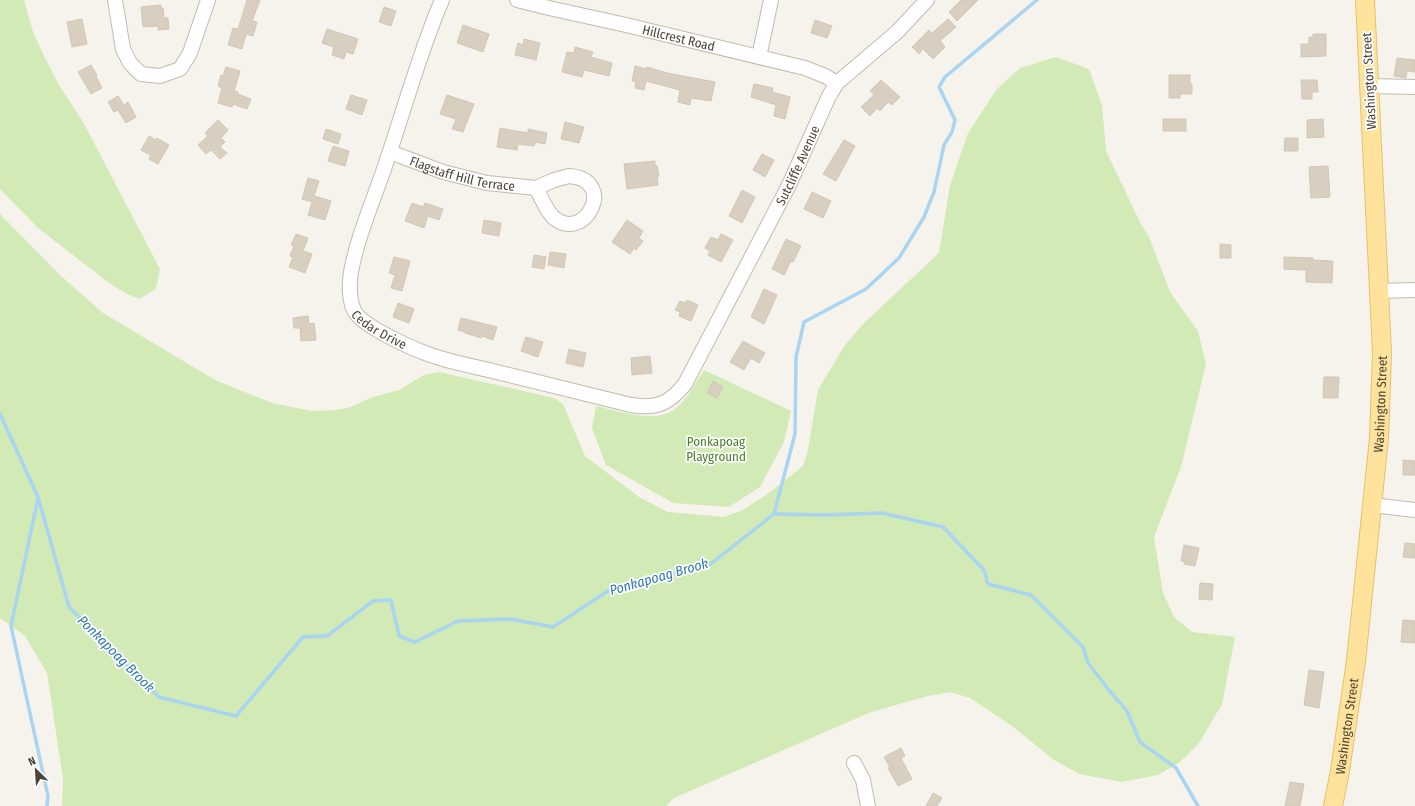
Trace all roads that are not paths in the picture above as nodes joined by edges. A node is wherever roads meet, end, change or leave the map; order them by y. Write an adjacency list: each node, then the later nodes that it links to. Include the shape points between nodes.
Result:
1 (115, 0): 2 (street, via 124,49 130,63 141,74 160,76 180,69 190,53)
2 (208, 0)
3 (442, 0): 12 (street, Cedar Drive, via 427,34)
4 (517, 0): 8 (street, Hillcrest Road)
5 (771, 0): 8 (street)
6 (927, 0): 9 (street, Sutcliffe Avenue, via 897,32)
7 (1365, 0): 10 (main road, Washington Street)
8 (759, 57): 9 (street, Hillcrest Road, via 805,68)
9 (837, 83): 16 (street, Sutcliffe Avenue, via 789,185)
10 (1369, 86): 11 (street); 15 (main road, Washington Street)
11 (1415, 87)
12 (390, 152): 13 (street, Flagstaff Hill Terrace, via 443,172 487,183); 16 (street, Cedar Drive, via 350,274 352,301 356,313 367,323 425,353 447,360 646,407 664,403 679,392)
13 (536, 188)
14 (1415, 290): 15 (street)
15 (1379, 291): 17 (main road, Washington Street, via 1382,353 1379,438)
16 (700, 356)
17 (1372, 505): 18 (street); 21 (main road, Washington Street, via 1355,665)
18 (1415, 510)
19 (854, 762): 20 (street, via 863,780)
20 (868, 806)
21 (1333, 806)

